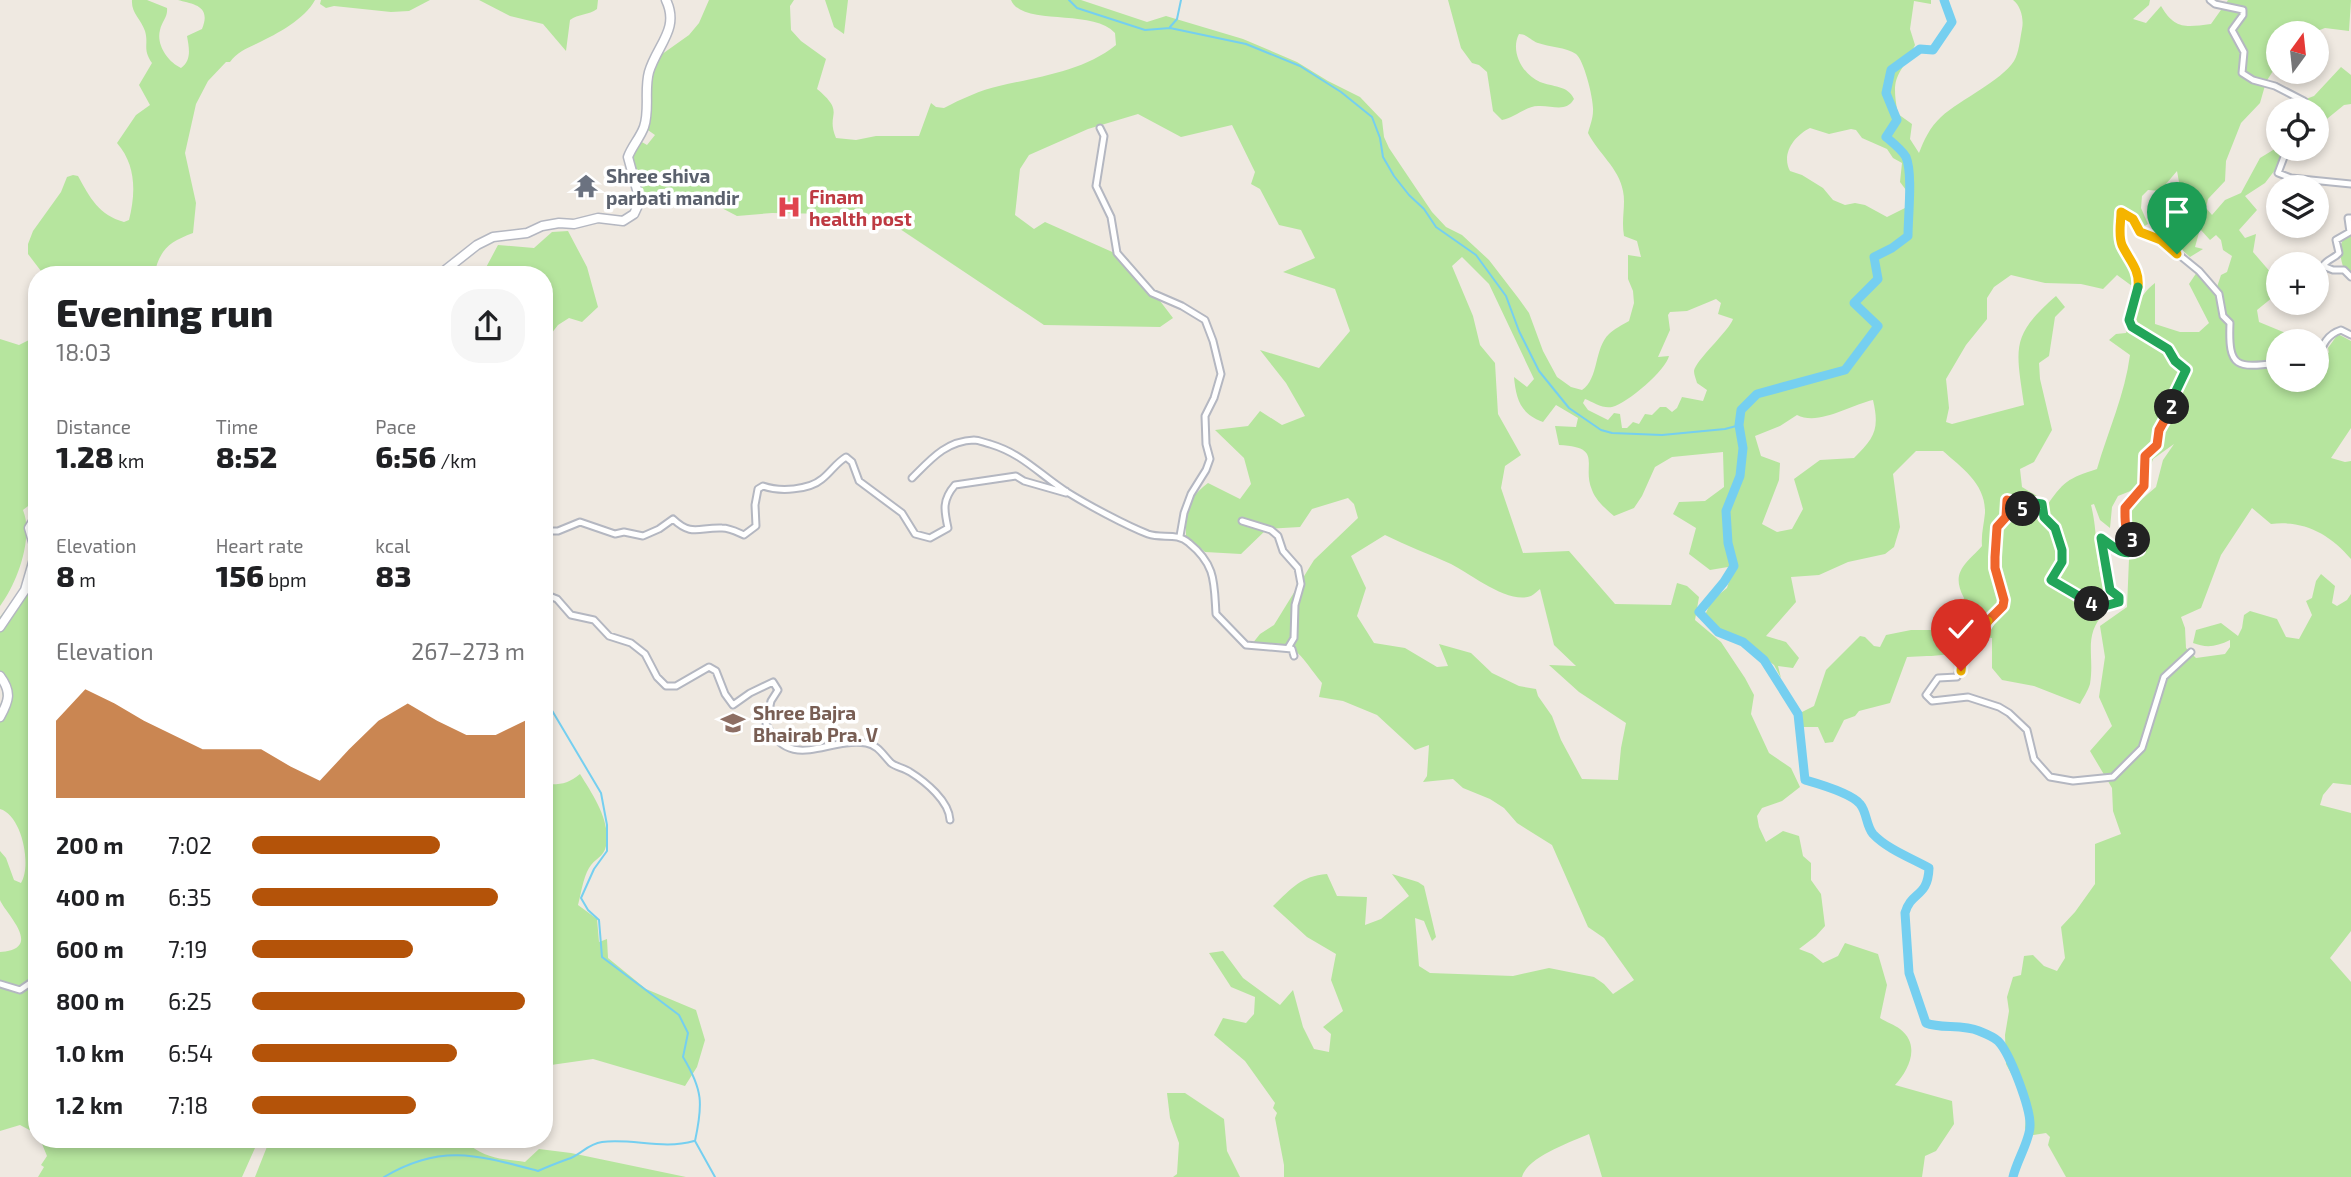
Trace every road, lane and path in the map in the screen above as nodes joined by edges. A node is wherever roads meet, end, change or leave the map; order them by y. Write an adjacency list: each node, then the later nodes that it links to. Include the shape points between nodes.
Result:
1 (666, 0): 8 (main road, via 671,20 645,88 643,130 628,157 640,201 634,214 623,221 598,218 493,237)
2 (2210, 0): 3 (street, via 2243,10 2232,30 2244,52 2242,72)
3 (2298, 98)
4 (1100, 128): 17 (street, via 1104,136 1096,186 1111,217 1117,253 1152,293 1205,320 1220,365 1216,394 1205,416 1210,458 1191,494)
5 (2282, 161): 6 (street, via 2278,173 2291,178)
6 (2351, 184)
7 (2351, 218): 9 (street, via 2350,232 2336,240 2339,253 2323,266 2344,270)
8 (450, 266)
9 (2351, 277)
10 (2351, 335): 11 (street, via 2341,330)
11 (2329, 337)
12 (2266, 364): 22 (street, via 2236,361 2220,294 2190,262 2161,240 2140,232 2133,219 2121,212 2122,245 2139,278 2129,320 2132,327 2168,349 2186,370 2159,430 2157,445 2145,456 2144,486 2125,508 2128,536 2139,550 2121,552 2101,538 2110,590 2119,602 2101,607 2051,580 2062,562 2062,550 2042,504 2021,510 2007,500 2006,517 1997,527 1995,557 2003,606 1971,637 1957,677 1938,678 1927,695 1932,701 1968,697 2009,713 2027,730 2034,759 2050,776 2073,781 2113,777 2142,748 2164,677)
13 (912, 478): 14 (street, via 949,445 976,440 1009,450)
14 (1066, 491): 16 (street, via 1016,476 955,485 944,508 948,528 930,538 915,534 902,513 859,481 846,457 811,486 758,489 756,526 744,535 720,528 684,529 673,519 643,536 615,534 580,522); 17 (street, via 1145,533)
15 (1242, 521): 21 (street, via 1271,530 1298,568 1301,584 1293,638)
16 (553, 531)
17 (1180, 536): 21 (street, via 1213,573 1216,614 1246,645)
18 (28, 580): 20 (main road)
19 (553, 597): 26 (street, via 571,615 594,620 609,636 631,643 645,654 666,686 676,686 709,667 716,671 733,705 773,682 778,690 765,724 774,740 783,747 812,751 845,742 869,744 942,800)
20 (0, 627)
21 (1287, 648): 23 (street)
22 (2191, 652)
23 (1294, 656)
24 (0, 676): 25 (main road, via 8,688 9,702)
25 (0, 717)
26 (950, 820)
27 (0, 984): 28 (street, via 20,990)
28 (28, 984)

